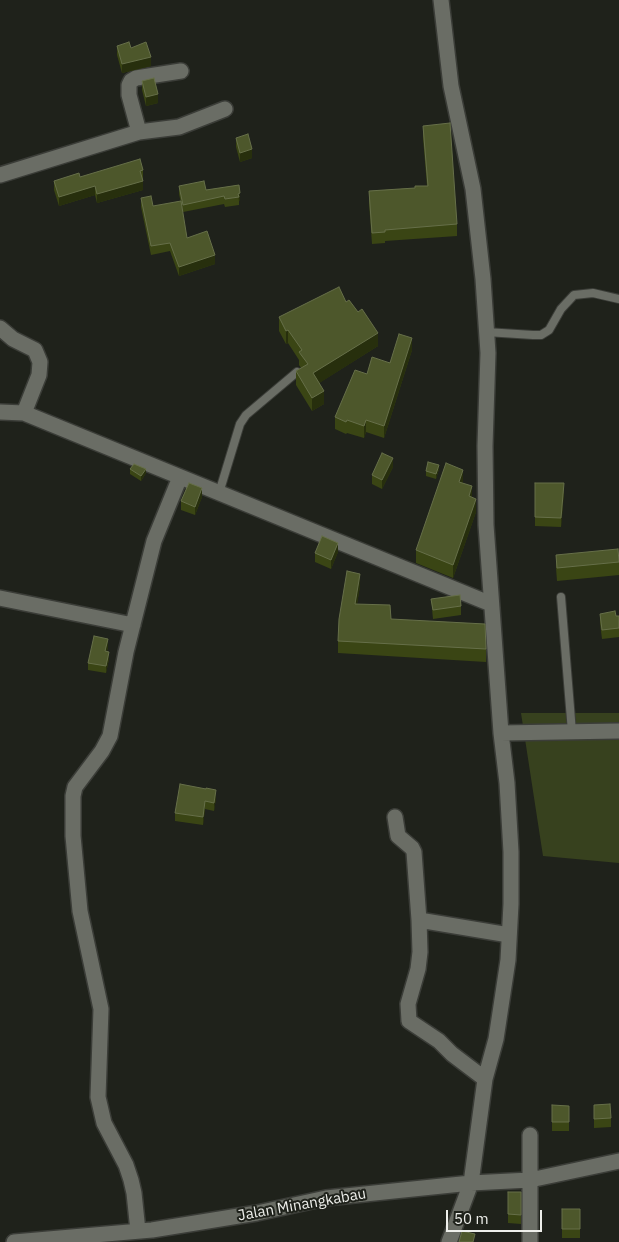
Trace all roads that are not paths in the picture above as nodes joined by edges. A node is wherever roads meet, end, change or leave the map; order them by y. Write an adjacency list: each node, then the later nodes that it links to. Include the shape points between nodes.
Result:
1 (441, 0): 8 (street, via 451,86 472,189)
2 (181, 71): 4 (street, via 136,78 130,82 129,95)
3 (225, 110): 4 (street, via 179,127)
4 (139, 132): 5 (street)
5 (0, 175)
6 (619, 299): 8 (lane, via 593,293 574,295 560,309 549,330 541,334)
7 (0, 328): 11 (street, via 35,350 40,362 39,375)
8 (486, 332): 16 (street, via 486,525)
9 (296, 372): 13 (lane, via 246,415 240,424)
10 (0, 412): 11 (street)
11 (24, 413): 12 (street)
12 (180, 477): 13 (street); 17 (street, via 154,541)
13 (219, 493): 16 (street)
14 (561, 596): 19 (lane)
15 (0, 598): 17 (street)
16 (491, 604): 20 (street)
17 (133, 625): 29 (street, via 110,736 75,788 73,836 80,911 101,1008 100,1110 131,1180)
18 (618, 731): 19 (street)
19 (572, 732): 20 (street)
20 (502, 734): 23 (street, via 511,852)
21 (395, 817): 22 (street, via 398,836 414,852)
22 (419, 920): 23 (street); 24 (street, via 420,952 408,1004 409,1021)
23 (509, 934): 24 (street, via 496,1038)
24 (486, 1079): 28 (street)
25 (530, 1135): 27 (street)
26 (619, 1162): 27 (street, Jalan Minangkabau)
27 (530, 1180): 28 (street, Jalan Minangkabau); 32 (street)
28 (471, 1183): 29 (street, Jalan Minangkabau, via 326,1198 248,1215); 31 (street)
29 (138, 1231): 30 (street, Jalan Minangkabau)
30 (14, 1242)
31 (450, 1242)
32 (530, 1242)

